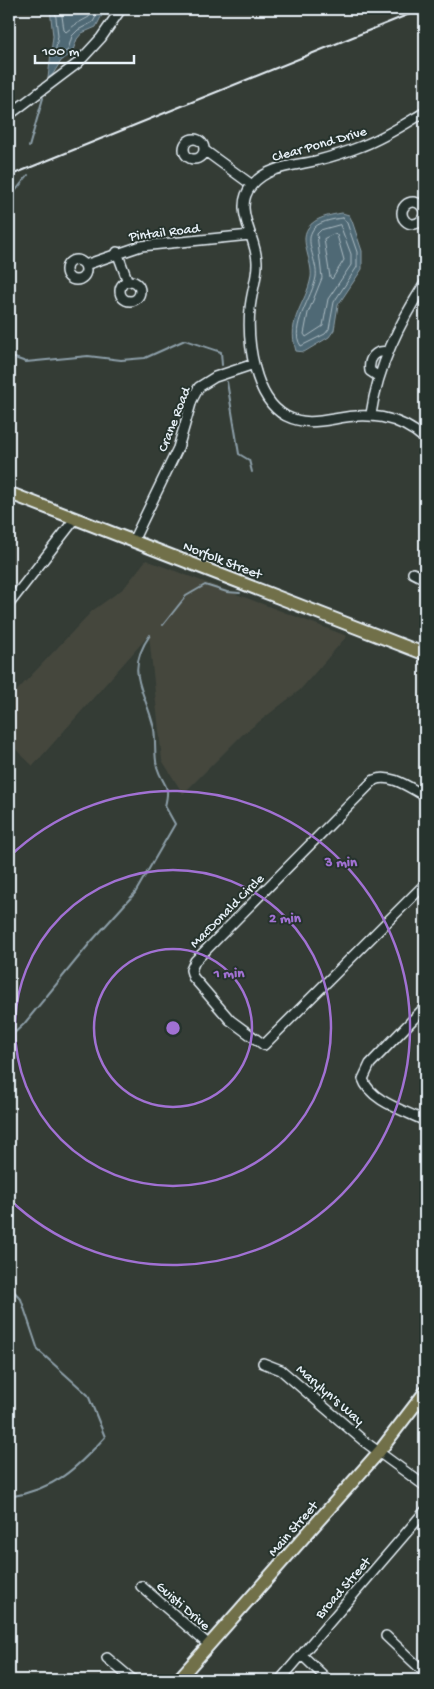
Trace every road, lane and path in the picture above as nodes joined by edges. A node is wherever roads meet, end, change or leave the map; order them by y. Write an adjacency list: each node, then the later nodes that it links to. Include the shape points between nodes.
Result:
1 (122, 9): 3 (street, via 78,63)
2 (425, 112): 5 (street, Clear Pond Drive, via 374,141 315,161 276,169)
3 (9, 115)
4 (204, 150): 5 (street)
5 (252, 185): 6 (street, via 244,214)
6 (250, 235): 7 (street, Pintail Road, via 159,243); 11 (street, via 257,264 250,319)
7 (117, 252): 8 (street, Pintail Road); 9 (street)
8 (85, 265)
9 (128, 282)
10 (425, 283): 12 (street, via 388,352)
11 (254, 364): 12 (street, via 267,397 285,415 310,422); 16 (street, Crane Road, via 199,386 178,448)
12 (371, 414): 13 (street, via 402,422)
13 (425, 439)
14 (9, 493): 15 (main road, Norfolk Street)
15 (76, 519): 16 (main road, Norfolk Street); 19 (street)
16 (134, 541): 20 (main road, Norfolk Street)
17 (413, 573): 18 (street)
18 (425, 579)
19 (9, 604)
20 (425, 654)
21 (425, 796): 22 (street, MacDonald Circle, via 397,781 374,780 195,961 193,977 230,1020 264,1045)
22 (425, 884)
23 (425, 1007): 24 (street, via 370,1064 363,1079 376,1096)
24 (425, 1121)
25 (263, 1363): 27 (street, Marylyn's Way, via 282,1370)
26 (425, 1392): 27 (main road, Main Street)
27 (379, 1452): 28 (street, Marylyn's Way); 32 (main road, Main Street)
28 (425, 1486)
29 (425, 1511): 33 (street, Broad Street)
30 (141, 1586): 32 (street, Guisti Drive)
31 (386, 1636): 35 (street)
32 (209, 1645): 37 (main road, Main Street)
33 (302, 1655): 38 (street, Broad Street); 39 (street)
34 (107, 1658): 36 (street)
35 (425, 1673)
36 (134, 1680)
37 (178, 1680)
38 (280, 1680)
39 (328, 1680)

